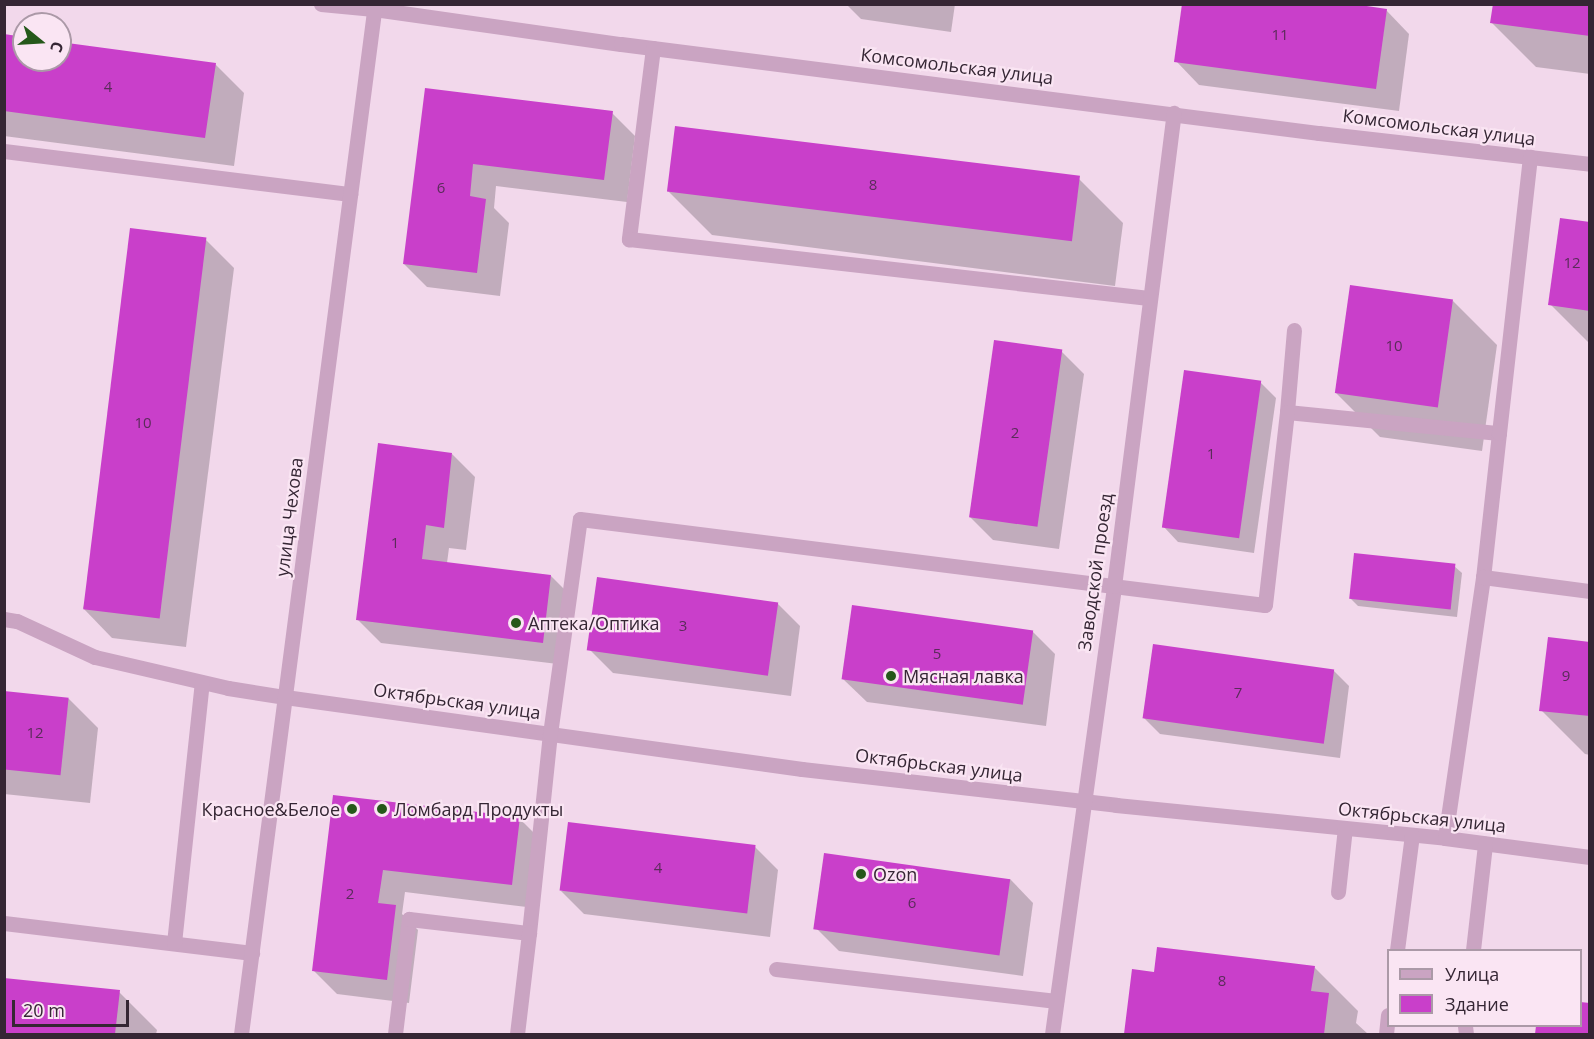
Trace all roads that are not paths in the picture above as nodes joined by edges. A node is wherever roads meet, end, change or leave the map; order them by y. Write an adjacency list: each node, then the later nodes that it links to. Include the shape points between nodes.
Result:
1 (321, 4): 2 (street, Комсомольская улица)
2 (374, 7): 3 (street, Комсомольская улица); 8 (street, улица Чехова)
3 (653, 48): 4 (street, Комсомольская улица); 9 (street, via 629,239)
4 (1174, 113): 6 (street, Комсомольская улица); 9 (street, Заводской проезд)
5 (4, 151): 8 (street)
6 (1530, 158): 7 (street, Комсомольская улица); 12 (street)
7 (1590, 164)
8 (350, 194): 18 (street, улица Чехова)
9 (1149, 298): 14 (street, Заводской проезд)
10 (1294, 330): 11 (street)
11 (1287, 412): 12 (street); 14 (street, via 1265,605)
12 (1499, 432): 13 (street)
13 (1483, 577): 15 (street); 23 (street)
14 (1114, 586): 19 (street, via 580,519); 20 (street, Заводской проезд)
15 (1590, 591)
16 (4, 619): 17 (street, Октябрьская улица, via 17,621 95,657)
17 (202, 682): 18 (street, Октябрьская улица); 29 (street)
18 (285, 697): 19 (street, Октябрьская улица); 32 (street, улица Чехова)
19 (550, 734): 20 (street, Октябрьская улица, via 802,769); 28 (street)
20 (1083, 801): 21 (street, Октябрьская улица); 34 (street, Заводской проезд)
21 (1345, 828): 22 (street, Октябрьская улица); 26 (street)
22 (1412, 835): 23 (street, Октябрьская улица); 30 (street)
23 (1444, 838): 24 (street, Октябрьская улица)
24 (1485, 844): 25 (street, Октябрьская улица); 31 (street)
25 (1590, 857)
26 (1338, 892)
27 (4, 923): 29 (street)
28 (529, 933): 36 (street, via 409,919); 37 (street)
29 (174, 943): 32 (street)
30 (1397, 949)
31 (1473, 949)
32 (252, 952): 35 (street, улица Чехова)
33 (776, 969): 34 (street)
34 (1056, 1001): 38 (street, Заводской проезд)
35 (241, 1035)
36 (396, 1035)
37 (517, 1035)
38 (1052, 1035)

